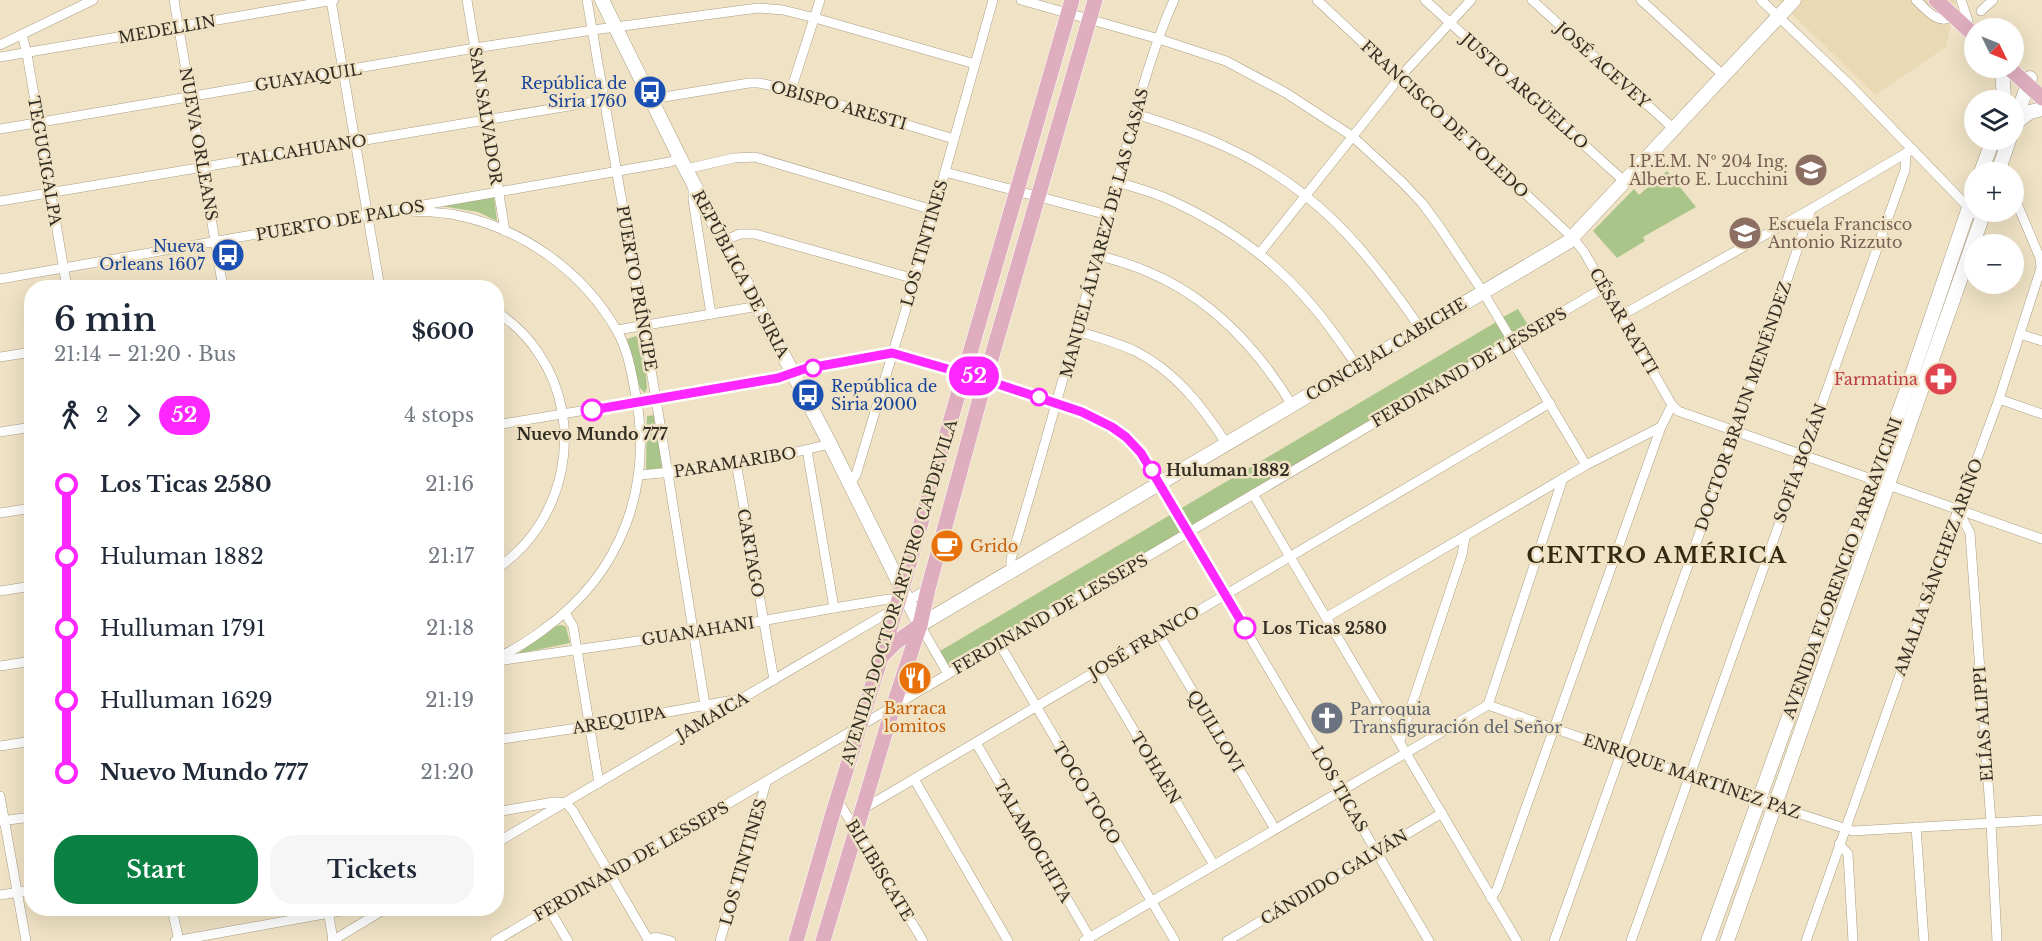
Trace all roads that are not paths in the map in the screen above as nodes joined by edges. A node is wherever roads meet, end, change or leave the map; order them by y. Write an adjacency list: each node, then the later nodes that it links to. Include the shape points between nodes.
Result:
1 (93, 0): 37 (street)
2 (174, 0): 34 (street, NUEVA ORLEANS)
3 (332, 0): 34 (street, MEDELLIN); 44 (street)
4 (467, 0): 40 (street, SAN SALVADOR)
5 (588, 0): 36 (street, PUERTO PRÍNCIPE)
6 (602, 0): 35 (main road, REPÚBLICA DE SIRIA)
7 (820, 0): 27 (street)
8 (993, 0): 43 (street, LOS TINTINES)
9 (1021, 0): 24 (street)
10 (1095, 0): 29 (main road, AVENIDA DOCTOR ARTURO CAPDEVILA)
11 (1174, 0): 38 (street, MANUEL ÁLVAREZ DE LAS CASAS)
12 (1317, 0): 46 (street, FRANCISCO DE TOLEDO)
13 (1425, 0): 33 (street, JUSTO ARGÜELLO)
14 (1471, 0): 33 (street)
15 (1532, 0): 60 (street, JOSÉ ACEVEY)
16 (1641, 0): 45 (street)
17 (1761, 0): 26 (street)
18 (1794, 0): 26 (main road, CONCEJAL CABICHE)
19 (1916, 0): 32 (street, via 1935,18)
20 (1936, 0): 30 (main road)
21 (1945, 0): 31 (main road)
22 (1961, 0): 28 (street)
23 (1993, 0): 25 (street)
24 (1069, 7): 29 (street); 72 (main road, AVENIDA DOCTOR ARTURO CAPDEVILA)
25 (1981, 11)
26 (1779, 16): 45 (main road, CONCEJAL CABICHE); 64 (street, via 1848,82)
27 (815, 18): 35 (street, GUAYAQUIL, via 758,8); 43 (street, GUAYAQUIL); 48 (street)
28 (1964, 18)
29 (1088, 19): 38 (street); 76 (main road, AVENIDA DOCTOR ARTURO CAPDEVILA)
30 (1964, 21)
31 (1964, 21)
32 (1964, 22)
33 (1450, 23): 46 (street); 70 (street, JUSTO ARGÜELLO)
34 (179, 26): 41 (street, MEDELLIN); 49 (street, NUEVA ORLEANS)
35 (616, 27): 36 (street, GUAYAQUIL); 51 (main road, REPÚBLICA DE SIRIA)
36 (593, 30): 40 (street, GUAYAQUIL); 52 (street, PUERTO PRÍNCIPE)
37 (22, 34): 39 (street); 41 (street, TEGUCIGALPA)
38 (1158, 39): 55 (street, MANUEL ÁLVAREZ DE LAS CASAS); 61 (street, via 1249,72)
39 (0, 43)
40 (475, 48): 44 (street, GUAYAQUIL); 57 (street, SAN SALVADOR)
41 (27, 54): 42 (street, MEDELLIN); 58 (street, TEGUCIGALPA)
42 (0, 57)
43 (975, 64): 62 (street, LOS TINTINES)
44 (344, 71): 49 (street, GUAYAQUIL); 63 (street)
45 (1724, 76): 60 (main road, CONCEJAL CABICHE)
46 (1400, 77): 61 (street); 88 (street, FRANCISCO DE TOLEDO)
47 (2033, 84): 50 (main road); 53 (main road)
48 (791, 90): 51 (street, OBISPO ARESTI, via 748,83); 62 (street, OBISPO ARESTI)
49 (191, 96): 58 (street, GUAYAQUIL); 66 (street, NUEVA ORLEANS)
50 (2042, 98)
51 (652, 99): 65 (main road, REPÚBLICA DE SIRIA)
52 (605, 100): 57 (street, TALCAHUANO); 67 (street, PUERTO PRÍNCIPE)
53 (2024, 103)
54 (2042, 109): 56 (main road)
55 (1136, 114): 69 (street, MANUEL ÁLVAREZ DE LAS CASAS); 75 (street, via 1227,147)
56 (2024, 117)
57 (487, 121): 63 (street, TALCAHUANO); 74 (street, SAN SALVADOR)
58 (38, 122): 59 (street, GUAYAQUIL); 73 (street, TEGUCIGALPA)
59 (0, 129)
60 (1674, 129): 70 (main road, CONCEJAL CABICHE)
61 (1352, 136): 75 (street); 100 (street, via 1422,203)
62 (954, 139): 68 (street, LOS TINTINES)
63 (356, 141): 66 (street, TALCAHUANO); 83 (street)
64 (1909, 151): 78 (street); 79 (street); 136 (street, SOFÍA BOZÁN)
65 (683, 163): 67 (street, PUERTO DE PALOS); 71 (main road, REPÚBLICA DE SIRIA); 81 (street, PUERTO DE PALOS, via 755,157)
66 (203, 166): 73 (street, TALCAHUANO); 90 (street, NUEVA ORLEANS)
67 (616, 171): 74 (street, PUERTO DE PALOS); 105 (street, PUERTO PRÍNCIPE)
68 (945, 171): 72 (street); 81 (street, LOS TINTINES)
69 (1118, 182): 82 (street, MANUEL ÁLVAREZ DE LAS CASAS); 91 (street, via 1195,212)
70 (1625, 182): 88 (main road, CONCEJAL CABICHE)
71 (693, 183): 89 (main road, REPÚBLICA DE SIRIA); 102 (street)
72 (1017, 191): 76 (street); 117 (main road, AVENIDA DOCTOR ARTURO CAPDEVILA)
73 (51, 192): 77 (street, TALCAHUANO); 93 (street, TEGUCIGALPA)
74 (499, 192): 80 (street, PUERTO DE PALOS); 87 (street, SAN SALVADOR)
75 (1305, 194): 91 (street); 106 (street, via 1365,252)
76 (1038, 196): 82 (street); 118 (main road, AVENIDA DOCTOR ARTURO CAPDEVILA)
77 (0, 201)
78 (1964, 203)
79 (1811, 209): 103 (street); 131 (street, DOCTOR BRAUN MENÉNDEZ)
80 (397, 210): 83 (street, PUERTO DE PALOS); 87 (street, via 459,215)
81 (933, 210): 95 (street, LOS TINTINES)
82 (1108, 215): 92 (street, MANUEL ÁLVAREZ DE LAS CASAS)
83 (368, 216): 90 (street, PUERTO DE PALOS); 98 (street)
84 (1964, 222): 142 (main road, AVENIDA FLORENCIO PARRAVICINI)
85 (1983, 222): 145 (main road, AVENIDA FLORENCIO PARRAVICINI)
86 (2024, 222): 109 (street, AMALIA SÁNCHEZ ARIÑO, via 2041,262)
87 (505, 231): 107 (street, via 549,255 570,273)
88 (1573, 238): 99 (street, CÉSAR RATTI); 100 (main road, CONCEJAL CABICHE)
89 (724, 240): 95 (street, via 755,234); 101 (main road, REPÚBLICA DE SIRIA)
90 (216, 243): 93 (street, PUERTO DE PALOS); 97 (street, NUEVA ORLEANS)
91 (1259, 254): 115 (street, via 1310,302)
92 (1098, 255): 108 (street, MANUEL ÁLVAREZ DE LAS CASAS); 124 (street, via 1160,277 1210,309 1240,334)
93 (64, 268): 94 (street, PUERTO DE PALOS); 96 (street, TEGUCIGALPA)
94 (0, 279)
95 (915, 279): 113 (street, LOS TINTINES)
96 (66, 280)
97 (222, 280)
98 (379, 280)
99 (1605, 287): 103 (street, CÉSAR RATTI); 110 (street, FERDINAND DE LESSEPS)
100 (1483, 292): 106 (main road, CONCEJAL CABICHE); 110 (street)
101 (759, 306): 102 (street); 116 (main road, REPÚBLICA DE SIRIA)
102 (711, 314): 105 (street)
103 (1622, 315): 125 (street, CÉSAR RATTI)
104 (504, 319): 127 (street, via 541,357 554,382)
105 (643, 326): 107 (street); 119 (street, PUERTO PRÍNCIPE)
106 (1420, 328): 115 (main road, CONCEJAL CABICHE)
107 (617, 330): 121 (street, via 626,350)
108 (1077, 331): 123 (street, MANUEL ÁLVAREZ DE LAS CASAS); 133 (street, via 1123,346 1161,368 1186,388)
109 (2020, 334): 111 (street); 120 (street, AMALIA SÁNCHEZ ARIÑO)
110 (1513, 341): 122 (street); 146 (street, FERDINAND DE LESSEPS)
111 (2042, 341)
112 (24, 353): 114 (street)
113 (892, 353): 116 (street); 117 (street, LOS TICAS); 144 (street, LOS TINTINES, via 856,475)
114 (0, 357)
115 (1357, 366): 124 (main road, CONCEJAL CABICHE)
116 (794, 373): 119 (street); 134 (main road, REPÚBLICA DE SIRIA)
117 (964, 374): 118 (street, LOS TICAS); 160 (main road, AVENIDA DOCTOR ARTURO CAPDEVILA)
118 (986, 380): 123 (street, LOS TICAS); 157 (main road, AVENIDA DOCTOR ARTURO CAPDEVILA)
119 (656, 399): 121 (street); 139 (street, PUERTO PRÍNCIPE)
120 (1999, 399): 126 (street); 148 (street, AMALIA SÁNCHEZ ARIÑO)
121 (638, 402): 127 (street); 140 (street)
122 (1550, 403): 138 (street); 153 (street, JOSÉ FRANCO)
123 (1058, 404): 143 (street, LOS TICAS, via 1100,419 1126,437); 155 (street, MANUEL ÁLVAREZ DE LAS CASAS)
124 (1292, 405): 133 (main road, CONCEJAL CABICHE)
125 (1672, 405): 129 (street); 131 (street, via 1682,414)
126 (2042, 414)
127 (563, 415): 128 (street); 154 (street, via 565,448 555,496 536,531)
128 (504, 424)
129 (1661, 427): 138 (street); 186 (street)
130 (24, 428): 132 (street)
131 (1736, 431): 136 (street); 193 (street, DOCTOR BRAUN MENÉNDEZ)
132 (0, 432)
133 (1226, 443): 143 (main road, CONCEJAL CABICHE)
134 (830, 444): 135 (street, PARAMARIBO); 144 (main road, REPÚBLICA DE SIRIA)
135 (807, 450): 137 (street, PARAMARIBO); 161 (street)
136 (1803, 455): 142 (street); 194 (street, SOFÍA BOZÁN)
137 (736, 462): 139 (street, PARAMARIBO); 164 (street, CARTAGO)
138 (1586, 465): 141 (street)
139 (668, 473): 140 (street, PARAMARIBO); 166 (street, PUERTO PRÍNCIPE)
140 (640, 475): 162 (street, via 624,533 613,555)
141 (1563, 478): 151 (street); 180 (street)
142 (1873, 480): 145 (street); 201 (main road, AVENIDA FLORENCIO PARRAVICINI)
143 (1159, 483): 150 (street, LOS TICAS); 155 (main road, CONCEJAL CABICHE)
144 (849, 484): 160 (main road, REPÚBLICA DE SIRIA)
145 (1887, 485): 148 (street); 203 (main road, AVENIDA FLORENCIO PARRAVICINI)
146 (1253, 494): 150 (street, FERDINAND DE LESSEPS); 153 (street)
147 (24, 509): 149 (street)
148 (1958, 510): 152 (street); 210 (street, ELÍAS ALIPPI, via 1970,533); 213 (street, AMALIA SÁNCHEZ ARIÑO)
149 (0, 513)
150 (1187, 533): 159 (street, LOS TICAS); 168 (street, FERDINAND DE LESSEPS)
151 (1465, 537): 163 (street); 188 (street)
152 (2042, 539)
153 (1290, 556): 159 (street, JOSÉ FRANCO); 163 (street)
154 (504, 563)
155 (1011, 570): 165 (main road, CONCEJAL CABICHE)
156 (24, 587): 158 (street)
157 (927, 589): 160 (street, JAMAICA); 165 (main road, AVENIDA DOCTOR ARTURO CAPDEVILA)
158 (0, 591)
159 (1225, 594): 167 (street, JOSÉ FRANCO); 198 (street, LOS TICAS)
160 (901, 599): 161 (street, GUANAHANI); 165 (main road, REPÚBLICA DE SIRIA); 171 (main road, AVENIDA DOCTOR ARTURO CAPDEVILA); 177 (street, JAMAICA)
161 (834, 608): 164 (street, GUANAHANI)
162 (566, 613): 169 (street); 170 (street)
163 (1327, 617): 188 (street)
164 (763, 621): 166 (street, GUANAHANI); 177 (street, CARTAGO)
165 (920, 625): 171 (main road); 176 (street, REPÚBLICA DE SIRIA); 181 (main road, AVENIDA DOCTOR ARTURO CAPDEVILA)
166 (694, 633): 169 (street, GUANAHANI); 179 (street, PUERTO PRÍNCIPE)
167 (1158, 633): 175 (street, JOSÉ FRANCO); 212 (street, QUILLOVI)
168 (1000, 645): 176 (street, FERDINAND DE LESSEPS); 182 (street, TOCO TOCO)
169 (577, 651): 172 (street, GUANAHANI); 184 (street)
170 (504, 655)
171 (880, 658): 185 (main road, AVENIDA DOCTOR ARTURO CAPDEVILA)
172 (504, 659)
173 (24, 662): 174 (street)
174 (0, 666)
175 (1098, 670): 182 (street, JOSÉ FRANCO); 218 (street, TOHAEN)
176 (948, 674): 181 (street, FERDINAND DE LESSEPS)
177 (774, 680): 178 (street, JAMAICA)
178 (741, 699): 179 (street, AREQUIPA); 183 (street, JAMAICA)
179 (705, 705): 183 (street, PUERTO PRÍNCIPE); 184 (street, AREQUIPA)
180 (1488, 705): 186 (street, ENRIQUE MARTÍNEZ PAZ); 192 (street)
181 (893, 707): 185 (street, FERDINAND DE LESSEPS); 204 (main road, AVENIDA DOCTOR ARTURO CAPDEVILA)
182 (1036, 707): 190 (street, JOSÉ FRANCO); 224 (street, TOCO TOCO)
183 (709, 717): 196 (street, JAMAICA)
184 (591, 726): 187 (street, AREQUIPA); 196 (street)
185 (859, 727): 197 (street, FERDINAND DE LESSEPS); 200 (main road, AVENIDA DOCTOR ARTURO CAPDEVILA)
186 (1554, 728): 193 (street, ENRIQUE MARTÍNEZ PAZ); 223 (street)
187 (504, 739)
188 (1400, 741): 192 (street)
189 (24, 742): 191 (street)
190 (976, 743): 195 (street, JOSÉ FRANCO); 230 (street, TALAMOCHITA)
191 (0, 746)
192 (1406, 751): 198 (street); 206 (street)
193 (1622, 751): 194 (street, ENRIQUE MARTÍNEZ PAZ); 247 (street, DOCTOR BRAUN MENÉNDEZ)
194 (1689, 776): 201 (street, ENRIQUE MARTÍNEZ PAZ); 248 (street, SOFÍA BOZÁN)
195 (914, 779): 204 (street, JOSÉ FRANCO); 242 (street)
196 (599, 783): 202 (street, JAMAICA)
197 (766, 783): 219 (street, FERDINAND DE LESSEPS); 238 (street, LOS TINTINES)
198 (1341, 790): 212 (street); 217 (street, LOS TICAS)
199 (0, 796): 209 (street)
200 (837, 799): 214 (street, BILIBISCATE); 239 (main road, AVENIDA DOCTOR ARTURO CAPDEVILA)
201 (1758, 800): 203 (street, ENRIQUE MARTÍNEZ PAZ); 249 (main road, AVENIDA FLORENCIO PARRAVICINI)
202 (566, 803): 205 (street); 215 (street, JAMAICA); 219 (street)
203 (1775, 806): 213 (street, ENRIQUE MARTÍNEZ PAZ); 250 (main road, AVENIDA FLORENCIO PARRAVICINI)
204 (863, 809): 214 (main road, AVENIDA DOCTOR ARTURO CAPDEVILA)
205 (504, 811)
206 (1442, 813): 217 (street, CÁNDIDO GALVÁN); 223 (street)
207 (24, 818): 209 (street)
208 (2042, 820): 210 (street, ENRIQUE MARTÍNEZ PAZ)
209 (2, 821): 221 (street)
210 (1990, 823): 211 (street, ENRIQUE MARTÍNEZ PAZ); 254 (street, ELÍAS ALIPPI)
211 (1916, 827): 213 (street, ENRIQUE MARTÍNEZ PAZ); 253 (street)
212 (1275, 829): 218 (street)
213 (1845, 829): 216 (street, AMALIA SÁNCHEZ ARIÑO)
214 (857, 830): 240 (main road, AVENIDA DOCTOR ARTURO CAPDEVILA); 241 (street, BILIBISCATE)
215 (504, 838)
216 (1839, 844): 251 (street, AMALIA SÁNCHEZ ARIÑO); 252 (street, via 1848,854)
217 (1377, 852): 244 (street, CÁNDIDO GALVÁN); 245 (street, LOS TICAS)
218 (1214, 866): 224 (street)
219 (611, 873): 225 (street, FERDINAND DE LESSEPS); 232 (street)
220 (24, 891): 221 (street)
221 (17, 892): 222 (street); 233 (street)
222 (0, 895)
223 (1491, 898): 246 (street)
224 (1152, 902): 230 (street); 243 (street, TOCO TOCO)
225 (549, 909): 235 (street, FERDINAND DE LESSEPS); 236 (street)
226 (173, 916): 234 (street)
227 (304, 916): 234 (street)
228 (330, 916): 231 (street)
229 (373, 916): 231 (street)
230 (1087, 939)
231 (333, 940)
232 (649, 940): 237 (street, via 656,937)
233 (26, 941)
234 (177, 941)
235 (495, 941)
236 (568, 941)
237 (671, 941)
238 (720, 941)
239 (796, 941)
240 (823, 941)
241 (923, 941)
242 (1008, 941)
243 (1175, 941)
244 (1227, 941)
245 (1429, 941)
246 (1517, 941)
247 (1554, 941)
248 (1631, 941)
249 (1708, 941)
250 (1727, 941)
251 (1806, 941)
252 (1852, 941)
253 (1924, 941)
254 (1997, 941)

